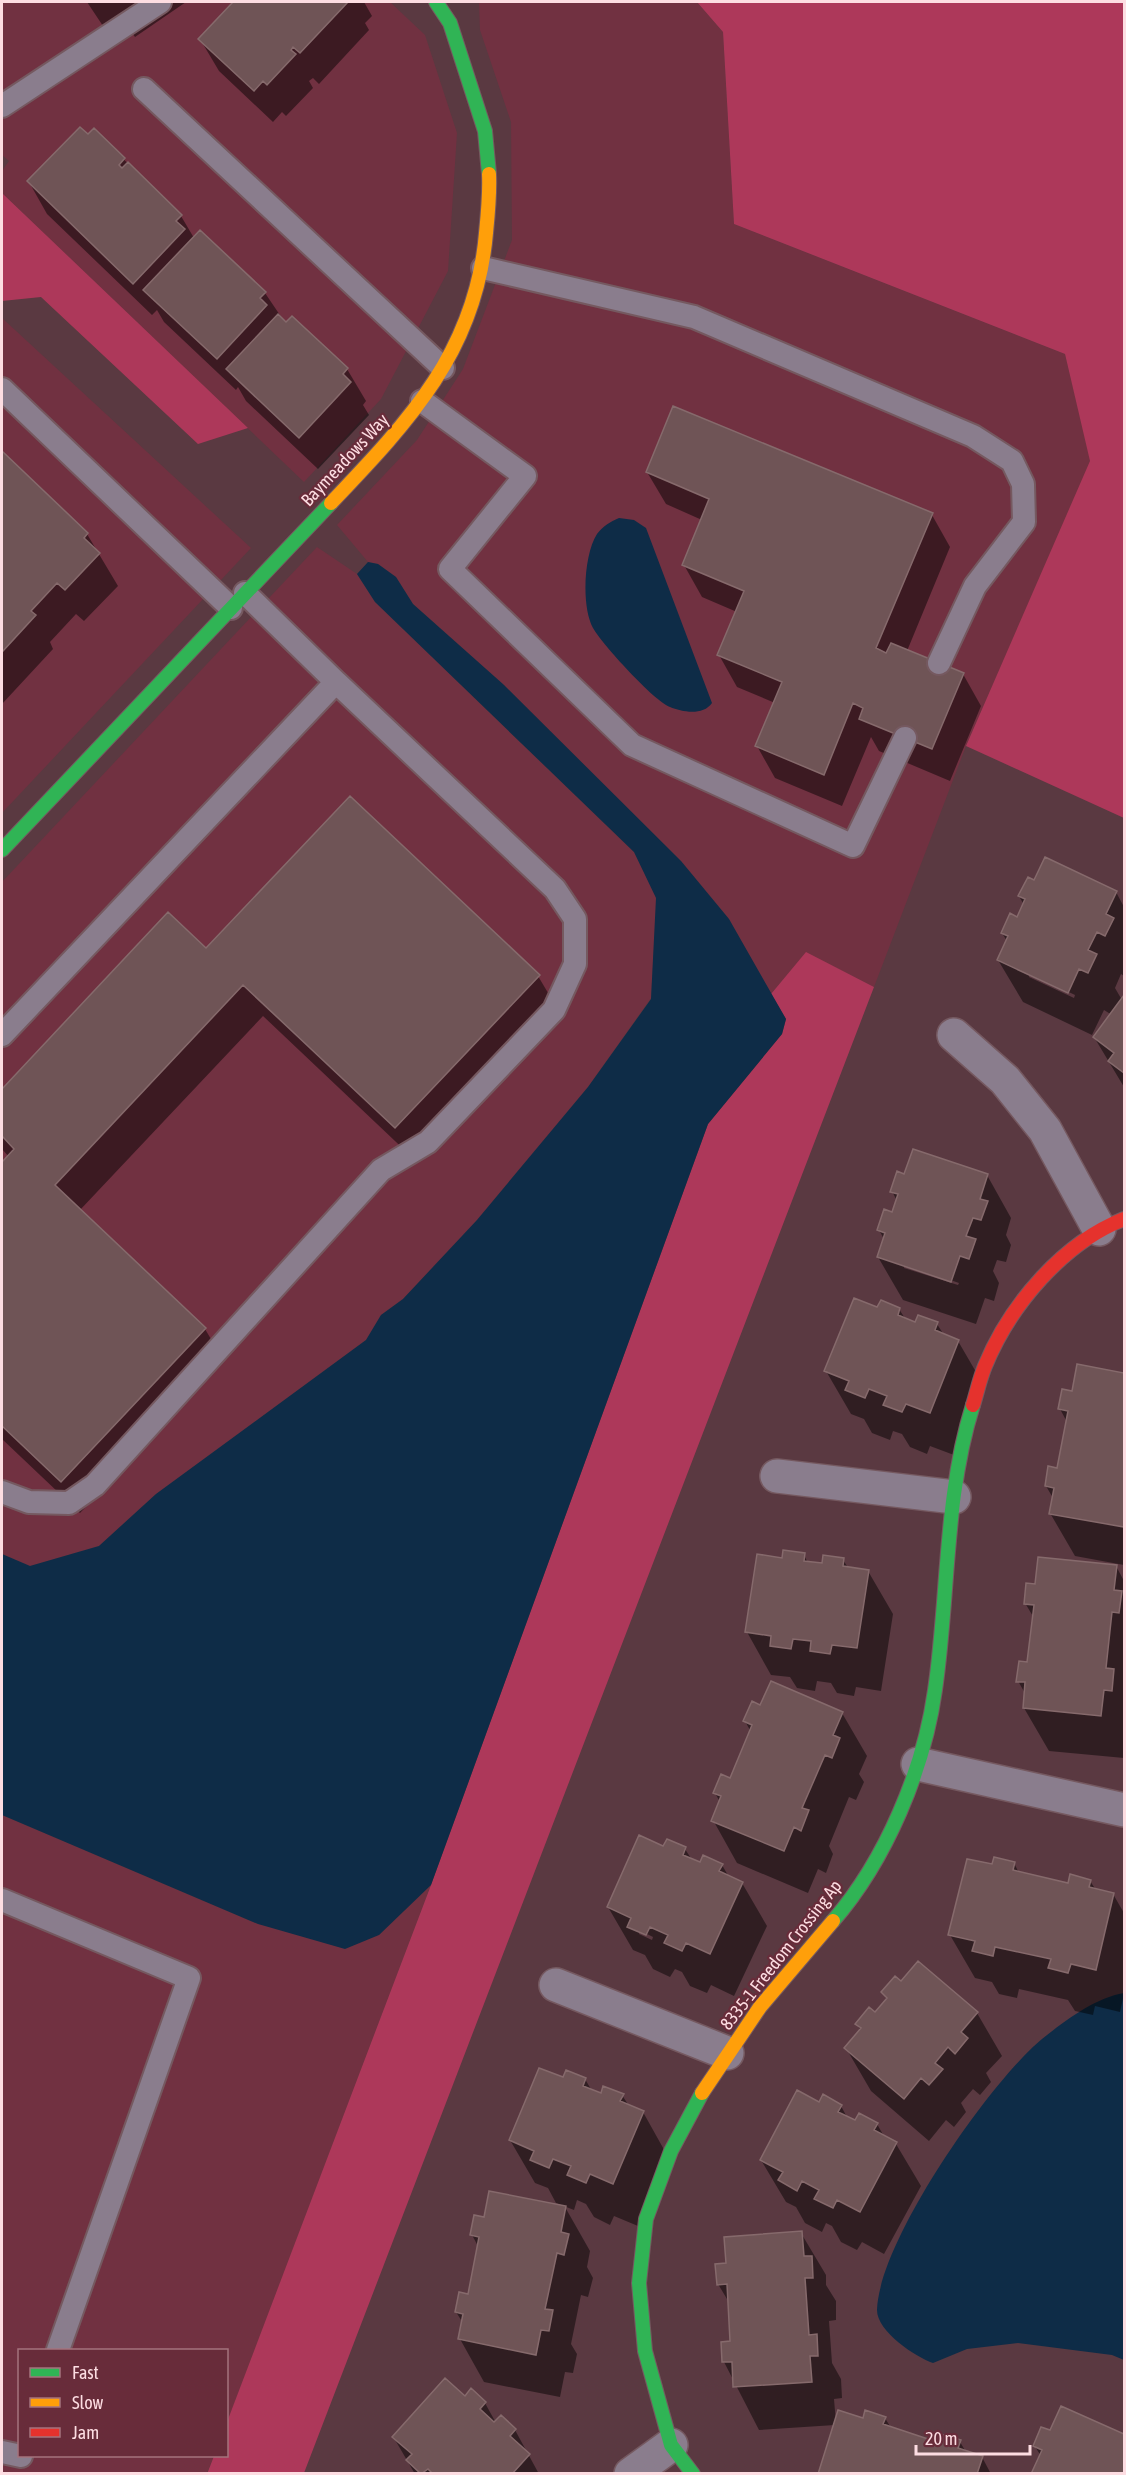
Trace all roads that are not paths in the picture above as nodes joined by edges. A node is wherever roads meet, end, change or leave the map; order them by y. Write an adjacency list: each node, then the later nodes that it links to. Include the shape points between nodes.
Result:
1 (160, 2): 4 (lane)
2 (436, 2): 5 (street, Baymeadows Way, via 450,23 485,131 490,189)
3 (144, 89): 6 (lane)
4 (2, 106)
5 (483, 268): 6 (street, Baymeadows Way, via 468,320); 10 (lane, via 694,317 973,436 1012,461 1023,484 1024,522 975,586)
6 (443, 368): 8 (street, Baymeadows Way)
7 (2, 390): 9 (lane)
8 (422, 401): 9 (street, Baymeadows Way, via 390,441); 12 (lane, via 525,476 450,569 632,745 853,846)
9 (238, 600): 11 (lane); 13 (street, Baymeadows Way)
10 (939, 663)
11 (336, 682): 14 (lane); 18 (lane, via 555,889 575,919 575,964 554,1010 428,1142 381,1170 95,1485 69,1503 29,1502)
12 (904, 738)
13 (2, 850)
14 (2, 1035)
15 (954, 1035): 16 (street, via 1005,1080)
16 (1112, 1224): 19 (street, 8335-1 Freedom Crossing Ap, via 1046,1274 1013,1315 985,1365 965,1430)
17 (777, 1476): 19 (street)
18 (2, 1492)
19 (954, 1497): 20 (street, 8335-1 Freedom Crossing Ap, via 935,1691)
20 (918, 1764): 21 (street); 24 (street, 8335-1 Freedom Crossing Ap, via 893,1827 847,1905 760,2007)
21 (1125, 1810)
22 (2, 1900): 25 (lane, via 189,1978)
23 (556, 1985): 24 (street)
24 (727, 2053): 26 (street, 8335-1 Freedom Crossing Ap, via 671,2151 646,2219 639,2283 645,2350)
25 (58, 2349)
26 (671, 2445): 29 (street); 30 (street, 8335-1 Freedom Crossing Ap)
27 (2, 2452): 28 (lane)
28 (18, 2455)
29 (632, 2474)
30 (693, 2474)

